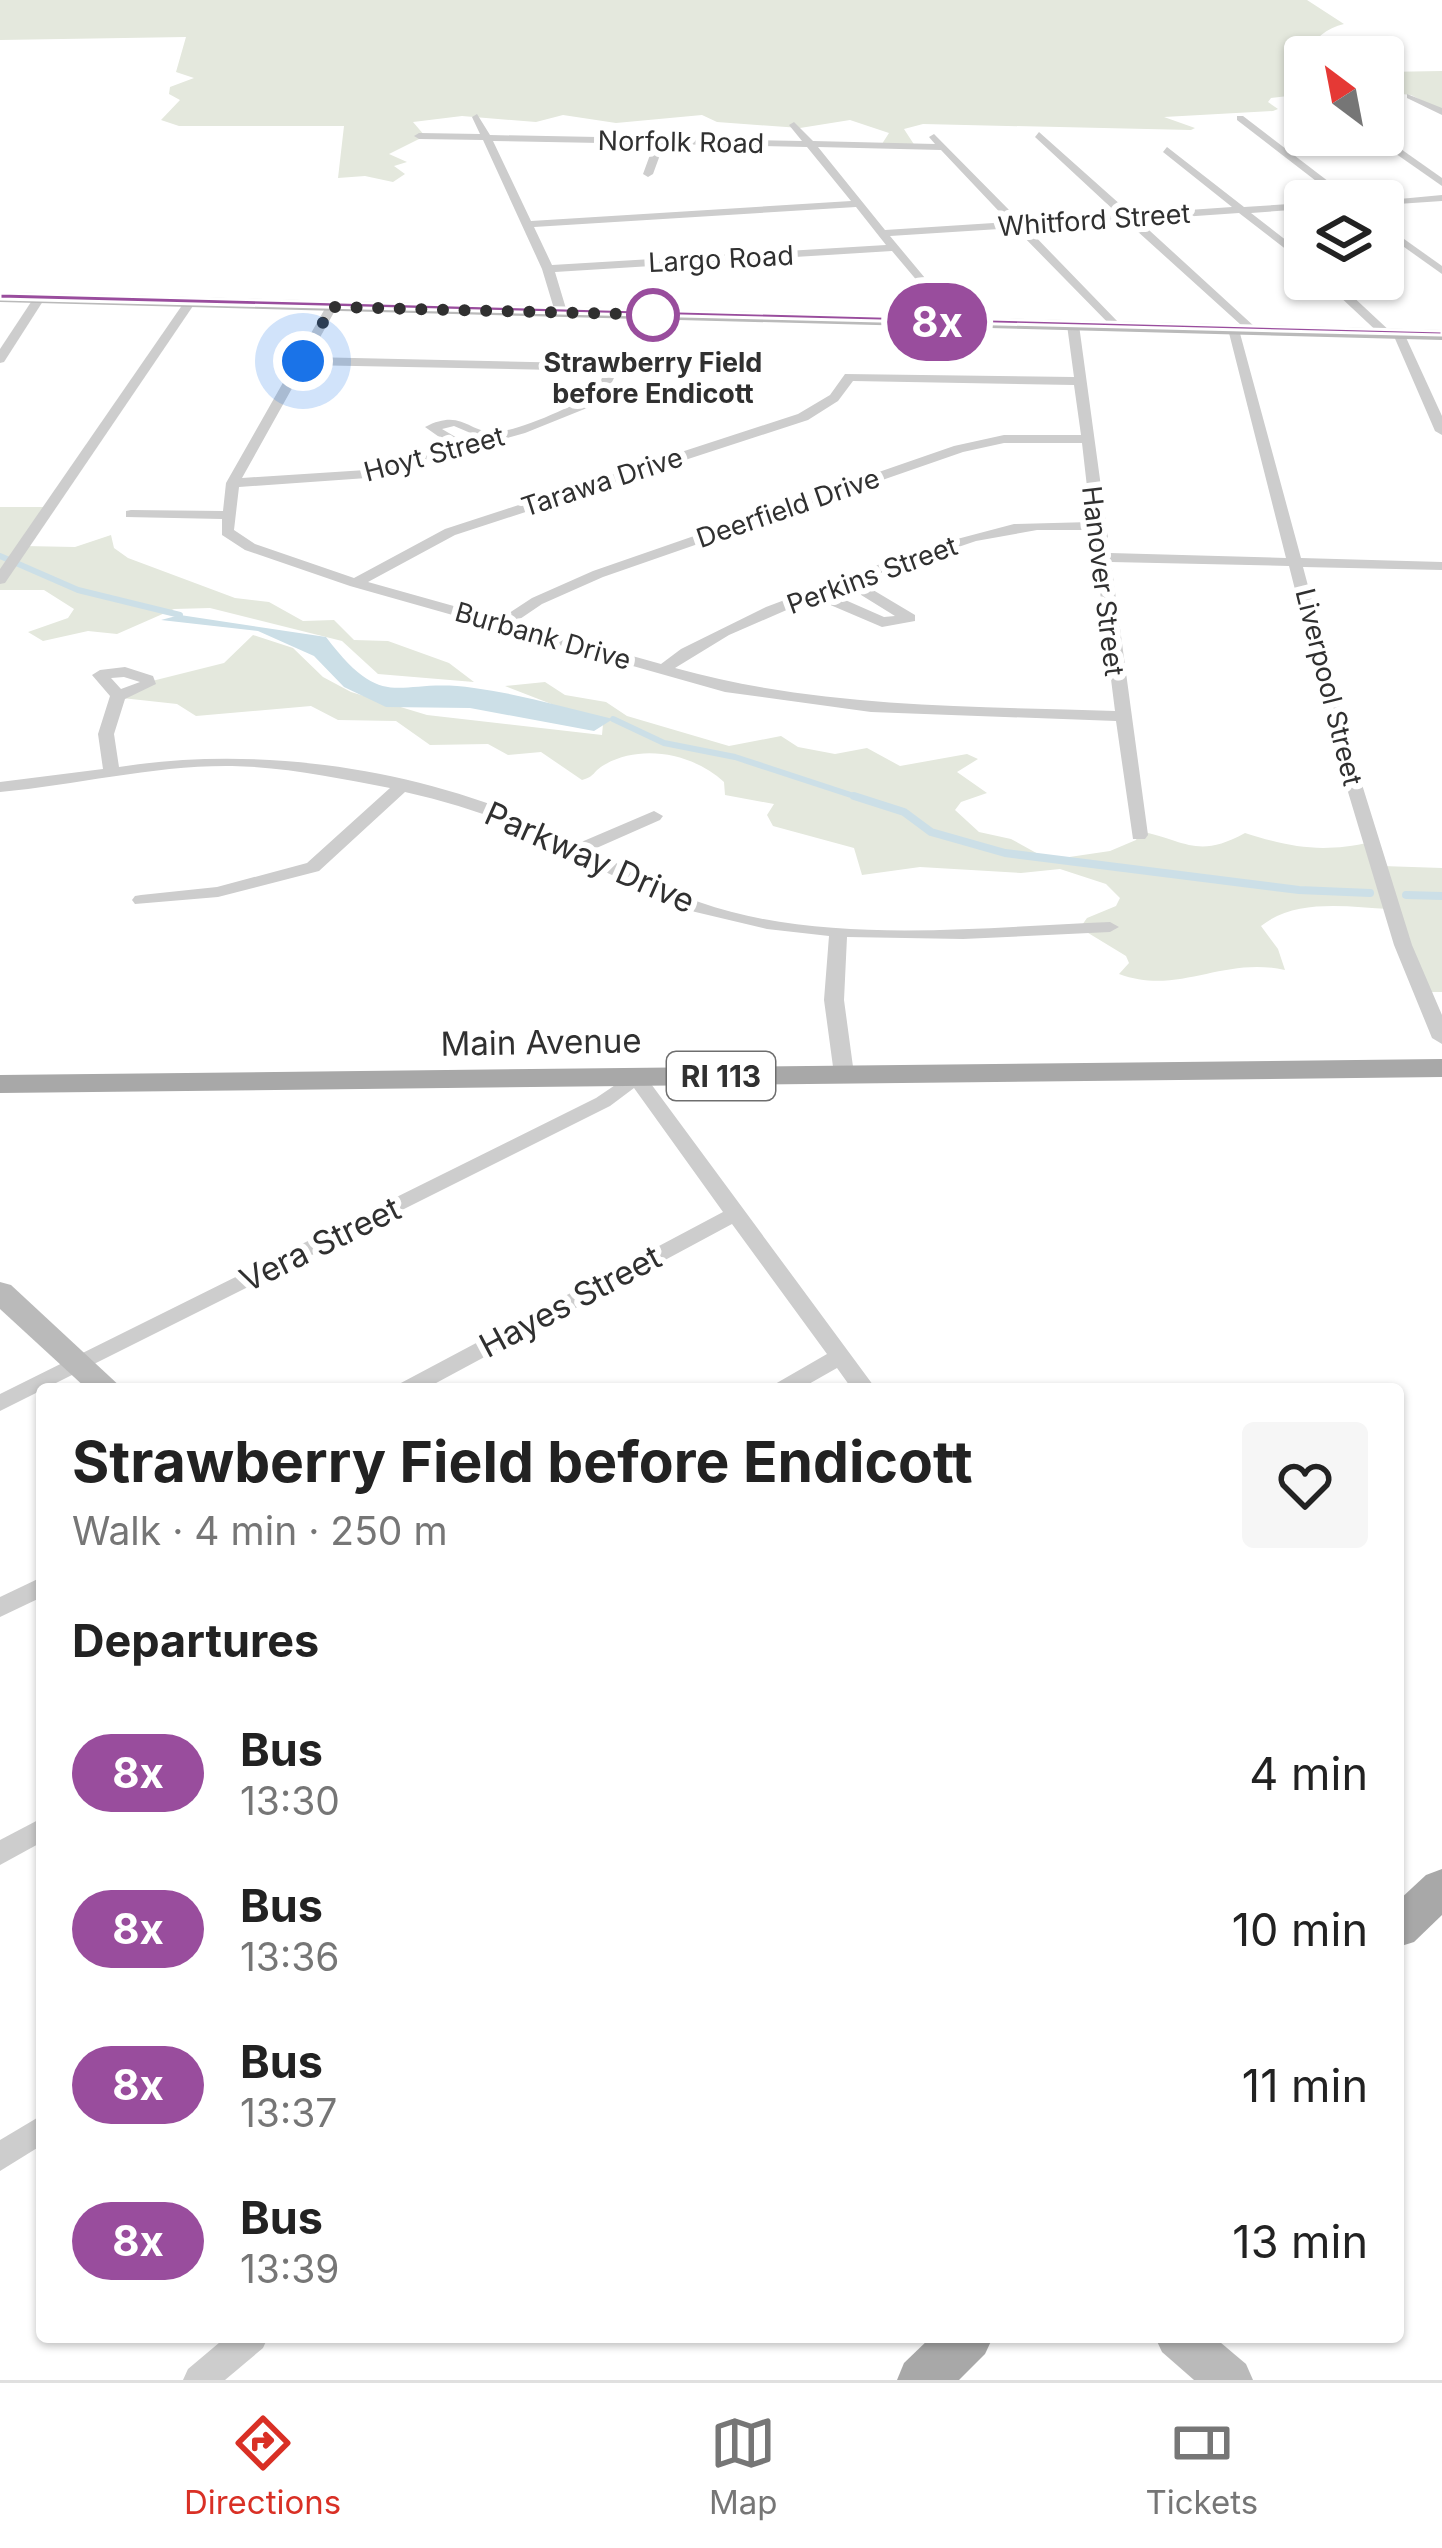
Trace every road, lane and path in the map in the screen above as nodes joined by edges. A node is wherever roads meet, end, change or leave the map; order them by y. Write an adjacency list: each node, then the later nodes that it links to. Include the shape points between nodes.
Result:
1 (1410, 96): 2 (street)
2 (1442, 112)
3 (477, 117): 9 (street)
4 (1240, 118): 16 (street)
5 (794, 125): 11 (street)
6 (931, 133): 12 (street)
7 (1039, 134): 23 (street)
8 (418, 136): 9 (street, Norfolk Road)
9 (484, 137): 10 (street, Norfolk Road); 24 (street)
10 (660, 141): 11 (street, Norfolk Road); 15 (street)
11 (810, 145): 12 (street, Norfolk Road); 20 (street)
12 (943, 147): 25 (street)
13 (1167, 150): 22 (street)
14 (1404, 156): 17 (street)
15 (648, 174)
16 (1321, 180)
17 (1442, 183)
18 (1442, 198): 19 (street)
19 (1404, 201)
20 (859, 204): 24 (street); 26 (street)
21 (1284, 207): 22 (street, Whitford Street)
22 (1241, 210): 23 (street, Whitford Street); 28 (street)
23 (1129, 217): 25 (street, Whitford Street); 41 (street)
24 (528, 224): 30 (street)
25 (1017, 224): 26 (street, Whitford Street); 40 (street)
26 (882, 233): 29 (street)
27 (1404, 242): 31 (street)
28 (1284, 244)
29 (893, 248): 30 (street, Largo Road); 38 (street)
30 (548, 269): 37 (street)
31 (1442, 271)
32 (0, 297): 33 (street)
33 (39, 298): 35 (street); 44 (street)
34 (1352, 300): 42 (street)
35 (189, 303): 36 (street); 60 (street)
36 (331, 307): 37 (street); 45 (street)
37 (561, 312): 38 (street)
38 (956, 323): 39 (street)
39 (1073, 326): 40 (street); 48 (street, Hanover Street)
40 (1116, 327): 41 (street)
41 (1242, 330): 42 (street); 58 (street, Liverpool Street)
42 (1393, 334): 43 (street); 49 (street)
43 (1442, 335)
44 (0, 359)
45 (303, 361): 46 (street); 53 (street)
46 (612, 369): 47 (street); 50 (street, Hoyt Street, via 587,403)
47 (665, 369)
48 (1079, 381): 51 (street, Hanover Street); 61 (street, Tarawa Drive, via 862,375 803,417 450,532)
49 (1442, 431)
50 (493, 437): 52 (street, Hoyt Street); 52 (street, via 455,422 430,427)
51 (1086, 439): 56 (street, Hanover Street); 64 (street, Deerfield Drive, via 1004,439 959,449 583,580)
52 (463, 447): 53 (street, Hoyt Street, via 350,477)
53 (233, 483): 55 (street)
54 (131, 514): 55 (street)
55 (228, 515): 61 (street, Burbank Drive, via 227,532 250,547)
56 (1095, 526): 57 (street, Hanover Street); 62 (street, Perkins Street, via 1000,531)
57 (1100, 557): 58 (street); 67 (street, Hanover Street)
58 (1299, 563): 59 (street); 77 (street, Liverpool Street, via 1347,762 1403,945)
59 (1442, 566)
60 (0, 580)
61 (356, 583): 64 (street, Burbank Drive)
62 (850, 583): 63 (street, Perkins Street); 63 (street, via 910,618 882,622)
63 (818, 594): 65 (street, Perkins Street, via 705,638)
64 (502, 624): 65 (street, Burbank Drive)
65 (664, 670): 67 (street, Burbank Drive, via 834,704)
66 (118, 696): 68 (street, via 102,732)
67 (1120, 716): 72 (street, Hanover Street)
68 (113, 773): 69 (street, Parkway Drive); 70 (street, Parkway Drive, via 265,764)
69 (0, 787)
70 (399, 789): 73 (street, Parkway Drive, via 478,805); 74 (street, via 313,868 218,892)
71 (654, 816): 73 (street)
72 (1138, 835)
73 (575, 850): 76 (street, Parkway Drive, via 700,908)
74 (141, 900)
75 (1110, 927): 76 (street, Parkway Drive)
76 (838, 933): 79 (street, via 834,1000)
77 (1442, 1038)
78 (1442, 1068): 79 (main road, Main Avenue / RI 113)
79 (844, 1074): 80 (main road, Main Avenue / RI 113)
80 (636, 1077): 81 (main road, Main Avenue / RI 113); 82 (street); 85 (street, Vera Street, via 583,1112)
81 (0, 1084)
82 (733, 1215): 84 (street); 88 (street, Hayes Street)
83 (0, 1292): 85 (street)
84 (840, 1356): 89 (street); 90 (street)
85 (78, 1364): 86 (street, Vera Street); 87 (street)
86 (40, 1383)
87 (100, 1383)
88 (418, 1383)
89 (793, 1383)
90 (860, 1383)
91 (36, 1385): 92 (street, Vera Street)
92 (0, 1403)
93 (36, 1589): 94 (street)
94 (0, 1608)
95 (36, 1833): 96 (street)
96 (0, 1854)
97 (1442, 1887): 98 (main road)
98 (1404, 1923)
99 (36, 2132): 100 (street)
100 (0, 2157)
101 (244, 2343): 104 (street)
102 (961, 2343): 105 (main road)
103 (1186, 2343): 106 (street)
104 (200, 2380)
105 (923, 2380)
106 (1229, 2380)

